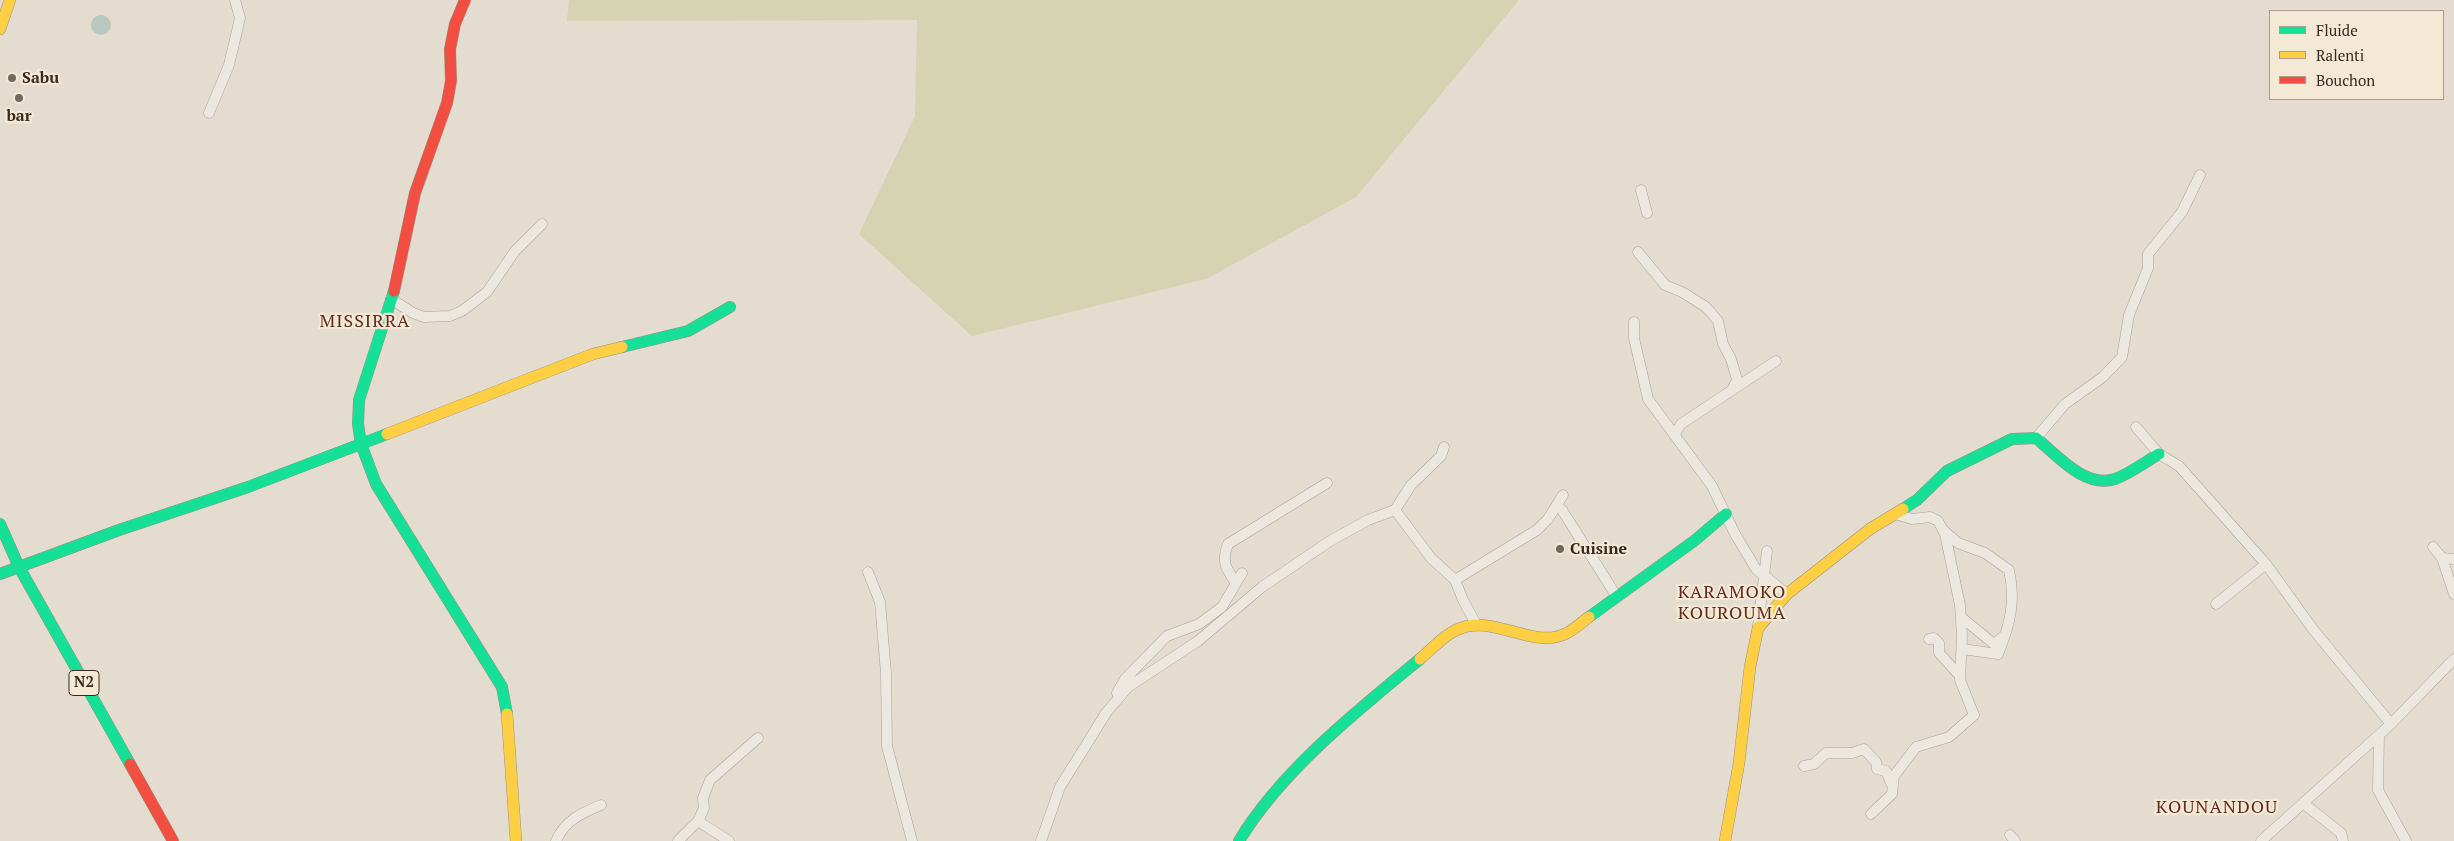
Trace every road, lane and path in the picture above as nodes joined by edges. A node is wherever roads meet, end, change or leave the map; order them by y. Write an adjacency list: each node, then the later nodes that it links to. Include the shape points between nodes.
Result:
1 (10, 0): 4 (main road)
2 (235, 0): 5 (street, via 240,18 228,65)
3 (465, 0): 11 (main road, via 455,24 450,49 451,81 447,103 415,193)
4 (0, 29)
5 (209, 113)
6 (2200, 175): 18 (street, via 2182,212 2148,254 2148,268 2129,315 2122,357 2103,377 2065,404)
7 (1641, 190): 8 (street)
8 (1647, 212)
9 (542, 224): 11 (street, via 515,251 487,292 462,311 450,316 424,318)
10 (1638, 252): 15 (street, via 1665,285 1706,307 1718,322 1737,380)
11 (390, 299): 19 (main road, via 359,400)
12 (730, 307): 19 (main road, via 688,331 593,354)
13 (1634, 322): 17 (street, via 1634,338 1648,399)
14 (1776, 361): 15 (street)
15 (1732, 390): 17 (street, via 1681,424)
16 (2136, 427): 21 (street)
17 (1674, 435): 26 (street, via 1712,486)
18 (2036, 438): 21 (main road, via 2079,473 2095,481 2119,477); 27 (main road, via 2012,439 1947,471 1917,500)
19 (361, 444): 35 (main road); 65 (main road, via 376,484 502,687 509,728)
20 (1444, 447): 24 (street, via 1441,456 1411,485)
21 (2159, 454): 34 (street, via 2179,466)
22 (1327, 483): 41 (street, via 1228,544 1224,553 1225,568)
23 (1563, 495): 40 (street, via 1538,530)
24 (1395, 510): 40 (street, via 1431,558); 54 (street, via 1368,520 1338,537 1262,587 1198,641 1136,681)
25 (1562, 510): 44 (street)
26 (1726, 514): 39 (street, via 1756,569); 44 (main road)
27 (1895, 514): 29 (street, via 1912,518 1930,517 1938,521); 42 (main road, via 1870,529)
28 (0, 524): 35 (main road, N2)
29 (1942, 530): 46 (street, via 1954,571); 49 (street, via 1958,543 1985,553 2009,570 2014,600)
30 (2433, 547): 32 (street)
31 (1767, 550): 39 (street)
32 (2442, 558): 33 (street); 43 (street)
33 (2454, 559)
34 (2266, 564): 45 (street); 55 (street, via 2312,628)
35 (19, 566): 38 (main road); 64 (main road, N2)
36 (868, 572): 69 (street, via 880,602 888,746)
37 (1242, 573): 41 (street)
38 (0, 574)
39 (1764, 575): 42 (street); 48 (street)
40 (1455, 580): 47 (street)
41 (1236, 583): 54 (street, via 1222,607 1199,624 1168,636 1148,654 1125,679)
42 (1787, 594): 48 (main road)
43 (2454, 594)
44 (1617, 597): 47 (main road, via 1566,634 1539,638)
45 (2216, 604)
46 (1961, 617): 49 (street, via 1994,644); 51 (street)
47 (1476, 624): 71 (main road, via 1455,630 1357,711 1288,778)
48 (1758, 628): 72 (main road)
49 (2005, 635): 51 (street, via 1998,654)
50 (1929, 639): 53 (street, via 1934,638 1939,643 1939,653)
51 (1962, 649): 53 (street)
52 (2454, 659): 55 (street)
53 (1960, 676): 59 (street, via 1974,715 1949,737 1916,747 1894,776)
54 (1109, 710): 70 (street, via 1060,787)
55 (2391, 724): 56 (street)
56 (2379, 735): 60 (street); 75 (street, via 2378,790)
57 (758, 738): 63 (street, via 710,780)
58 (1804, 766): 59 (street, via 1814,764 1826,752 1864,750 1876,762 1877,768 1886,771)
59 (1892, 785): 62 (street, via 1892,794)
60 (2303, 803): 73 (street); 74 (street, via 2341,833)
61 (601, 805): 66 (street, via 579,814 568,823)
62 (1871, 814)
63 (698, 821): 67 (street); 68 (street)
64 (173, 841)
65 (516, 841)
66 (556, 841)
67 (678, 841)
68 (729, 841)
69 (912, 841)
70 (1041, 841)
71 (1239, 841)
72 (1725, 841)
73 (2261, 841)
74 (2344, 841)
75 (2406, 841)

